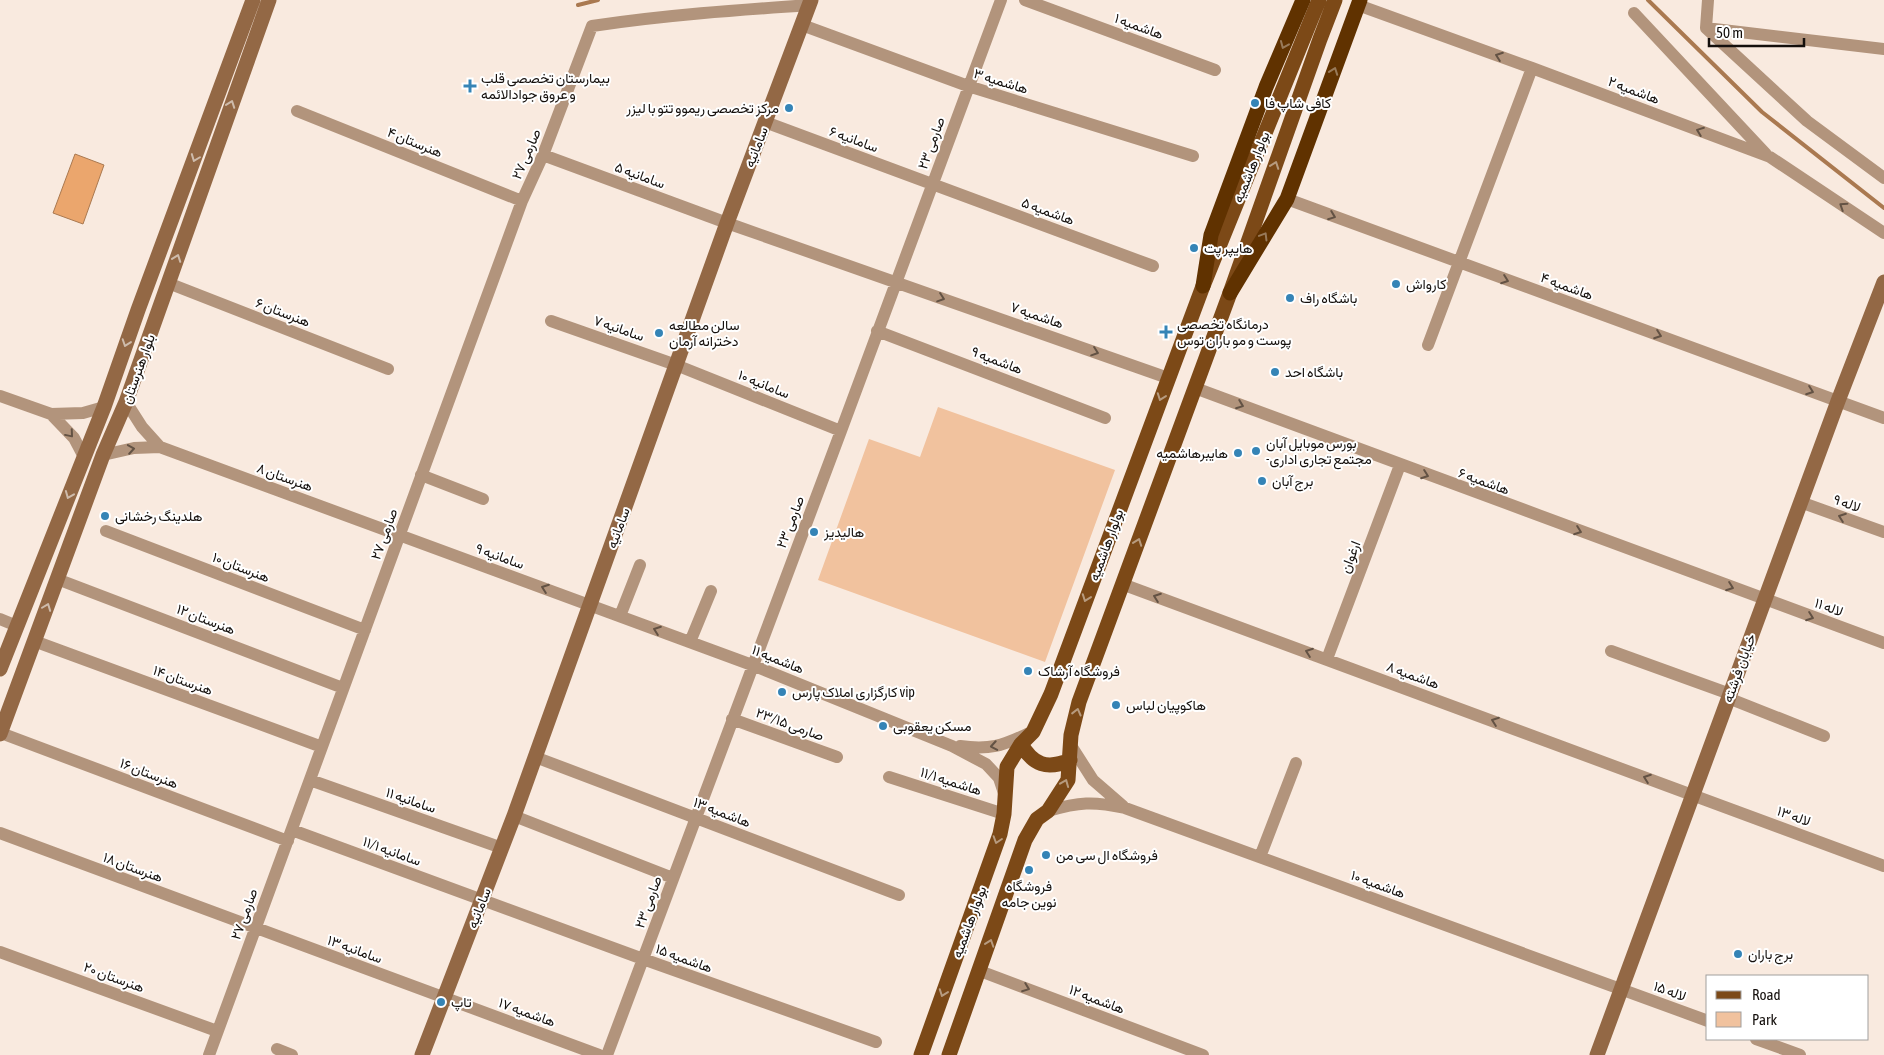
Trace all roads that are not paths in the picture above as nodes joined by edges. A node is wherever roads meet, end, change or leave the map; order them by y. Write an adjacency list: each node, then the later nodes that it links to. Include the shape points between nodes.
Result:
1 (253, 0): 36 (street, بلوار هنرستان, one-way to 36)
2 (269, 0): 33 (street, بلوار هنرستان, one-way to 2)
3 (1001, 0): 17 (street, صارمی ۲۳)
4 (1025, 0): 16 (street, هاشمیه ۱)
5 (1303, 0): 34 (highway, one-way to 34, via 1266,87 1211,235)
6 (1319, 0): 34 (main road, بولوار هاشمیه)
7 (1335, 0): 35 (main road, بولوار هاشمیه, one-way to 7)
8 (1708, 0): 13 (street)
9 (811, 2): 12 (street, سامانیه); 20 (street, صارمی ۲۷, via 592,26)
10 (1359, 3): 15 (street, هاشمیه ۲, one-way to 10); 25 (highway, one-way to 10)
11 (1634, 13): 22 (street)
12 (802, 25): 17 (street, هاشمیه ۳); 19 (street, سامانیه)
13 (1706, 28): 14 (street); 23 (street, via 1807,121)
14 (1884, 49)
15 (1532, 68): 22 (street, هاشمیه ۲, one-way to 15); 29 (street)
16 (1215, 70)
17 (968, 86): 21 (street, هاشمیه ۳); 24 (street, صارمی ۲۳)
18 (297, 112): 26 (street, هنرستان ۴)
19 (765, 122): 24 (street, سامانیه ۶); 27 (street, سامانیه)
20 (543, 155): 26 (street, صارمی ۲۷); 27 (street, سامانیه ۵)
21 (1194, 156)
22 (1770, 157): 28 (street, هاشمیه ۲, one-way to 22)
23 (1884, 178)
24 (932, 184): 30 (street, هاشمیه ۵); 31 (street, صارمی ۲۳)
25 (1287, 199): 29 (street, هاشمیه ۴, one-way to 29); 35 (highway, one-way to 25)
26 (522, 201): 57 (street, صارمی ۲۷)
27 (727, 223): 31 (street, سامانیه ۵); 41 (street, سامانیه)
28 (1884, 233)
29 (1459, 263): 40 (street); 46 (street, هاشمیه ۴, one-way to 46)
30 (1153, 266)
31 (895, 281): 39 (street, صارمی ۲۳); 43 (street, هاشمیه ۷, one-way to 43)
32 (1884, 282): 46 (street, خیابان فرشته)
33 (168, 283): 37 (street, بلوار هنرستان); 42 (street, هنرستان ۶)
34 (1203, 286): 43 (main road, بولوار هاشمیه)
35 (1230, 293): 44 (main road, بولوار هاشمیه)
36 (138, 310): 37 (street); 48 (street, بلوار هنرستان, one-way to 48)
37 (157, 318): 47 (street, بلوار هنرستان)
38 (552, 321): 41 (street, سامانیه ۷)
39 (877, 331): 50 (street, هاشمیه ۹); 52 (street, صارمی ۲۳)
40 (1428, 345)
41 (676, 365): 52 (street, سامانیه ۱۰); 68 (street, سامانیه)
42 (388, 369)
43 (1168, 378): 84 (main road, بولوار هاشمیه, one-way to 84, via 1051,694)
44 (1195, 388): 56 (street, هاشمیه ۶, one-way to 56); 65 (main road, بولوار هاشمیه, one-way to 44)
45 (0, 396): 49 (street)
46 (1838, 401): 51 (street, هاشمیه ۴); 59 (street, خیابان فرشته)
47 (126, 402): 53 (street, هنرستان ۸, via 142,427); 54 (street, بلوار هنرستان)
48 (104, 407): 49 (street, via 83,413); 55 (street, بلوار هنرستان)
49 (52, 414): 55 (street, one-way to 55, via 74,438)
50 (1106, 418)
51 (1884, 418)
52 (841, 431): 78 (street, صارمی ۲۳)
53 (160, 446): 54 (street, هنرستان ۸, one-way to 53); 62 (street, هنرستان ۸)
54 (103, 455): 64 (street, بلوار هنرستان)
55 (84, 457): 71 (street, بلوار هنرستان, one-way to 71)
56 (1400, 465): 67 (street, هاشمیه ۶, one-way to 67); 77 (street, ارغوان)
57 (421, 475): 58 (street); 62 (street, صارمی ۲۷)
58 (482, 499)
59 (1800, 502): 61 (street, لاله ۹, one-way to 59); 67 (street, خیابان فرشته)
60 (106, 531): 72 (street, هنرستان ۱۰)
61 (1884, 532)
62 (400, 535): 68 (street, سامانیه ۹, one-way to 62); 72 (street, صارمی ۲۷)
63 (640, 565): 69 (street)
64 (58, 579): 73 (street, بلوار هنرستان, one-way to 64); 81 (street, هنرستان ۱۲)
65 (1122, 584): 77 (street, هاشمیه ۸, one-way to 65); 90 (main road, بولوار هاشمیه, one-way to 65, via 1079,702)
66 (711, 591): 74 (street)
67 (1764, 600): 75 (street, لاله ۱۱, one-way to 75); 82 (street, خیابان فرشته)
68 (591, 605): 69 (street, هاشمیه ۱۱); 91 (street, سامانیه)
69 (620, 616): 74 (street, هاشمیه ۱۱, one-way to 69)
70 (0, 620): 71 (street)
71 (17, 626): 79 (street, بلوار هنرستان)
72 (365, 630): 81 (street, صارمی ۲۷)
73 (34, 641): 80 (street, بلوار هنرستان); 89 (street, هنرستان ۱۴)
74 (690, 642): 78 (street, هاشمیه ۱۱)
75 (1884, 643)
76 (1611, 651): 82 (street)
77 (1327, 659): 97 (street, هاشمیه ۸, one-way to 77)
78 (752, 665): 83 (street, صارمی ۲۳); 88 (street, هاشمیه ۱۱)
79 (0, 668): 80 (street)
80 (21, 674): 85 (street, بلوار هنرستان)
81 (344, 688): 89 (street, صارمی ۲۷)
82 (1729, 696): 86 (street); 97 (street, خیابان فرشته)
83 (732, 719): 92 (street, صارمی ۲۳/۱۵); 102 (street, صارمی ۲۳)
84 (1032, 732): 87 (main road, بولوار هاشمیه); 88 (street, one-way to 88, via 1008,744 980,749)
85 (0, 734): 104 (street, هنرستان ۱۶)
86 (1824, 736)
87 (1021, 744): 90 (main road, via 1026,754 1047,766 1059,765); 96 (main road, بولوار هاشمیه, via 1007,767)
88 (952, 746): 96 (street, via 986,764 999,778)
89 (322, 747): 95 (street, صارمی ۲۷)
90 (1070, 752): 98 (street, via 1093,780); 99 (main road, بولوار هاشمیه, one-way to 90, via 1068,780)
91 (535, 757): 101 (street, سامانیه); 102 (street, هاشمیه ۱۳)
92 (837, 757)
93 (1296, 763): 106 (street)
94 (889, 777): 100 (street, هاشمیه ۱۱/۱)
95 (310, 780): 104 (street, صارمی ۲۷); 105 (street, سامانیه ۱۱)
96 (1005, 795): 100 (main road, بولوار هاشمیه)
97 (1693, 795): 107 (street, لاله ۱۳); 115 (street, خیابان فرشته)
98 (1125, 808): 99 (street, via 1099,803 1073,804); 106 (street, هاشمیه ۱۰)
99 (1048, 811): 114 (main road, بولوار هاشمیه, one-way to 99, via 1025,840 1037,819)
100 (1004, 814): 127 (main road, بولوار هاشمیه, one-way to 127, via 994,852)
101 (514, 816): 105 (street, سامانیه); 108 (street)
102 (695, 818): 108 (street, صارمی ۲۳); 109 (street, هاشمیه ۱۳)
103 (0, 833): 111 (street, هنرستان ۱۸)
104 (290, 835): 110 (street, سامانیه ۱۱/۱); 111 (street, صارمی ۲۷)
105 (502, 848): 110 (street, سامانیه)
106 (1260, 858): 115 (street, هاشمیه ۱۰)
107 (1884, 866)
108 (673, 878): 113 (street, صارمی ۲۳)
109 (899, 896)
110 (482, 900): 113 (street, هاشمیه ۱۵); 116 (street, سامانیه)
111 (255, 929): 116 (street, سامانیه ۱۳); 118 (street, صارمی ۲۷)
112 (0, 952): 118 (street, هنرستان ۲۰)
113 (643, 959): 120 (street, هاشمیه ۱۵); 126 (street, صارمی ۲۳)
114 (980, 971): 128 (main road, بولوار هاشمیه); 129 (street, هاشمیه ۱۲, one-way to 129)
115 (1621, 989): 117 (street, لاله ۱۵); 130 (street, خیابان فرشته)
116 (444, 998): 124 (street, سامانیه); 125 (street, هاشمیه ۱۷)
117 (1706, 1020)
118 (217, 1031): 122 (street, صارمی ۲۷)
119 (1759, 1040): 131 (street)
120 (876, 1042)
121 (277, 1049): 123 (street)
122 (209, 1055)
123 (292, 1055)
124 (422, 1055)
125 (600, 1055)
126 (607, 1055)
127 (921, 1055)
128 (950, 1055)
129 (1203, 1055)
130 (1597, 1055)
131 (1800, 1055)

